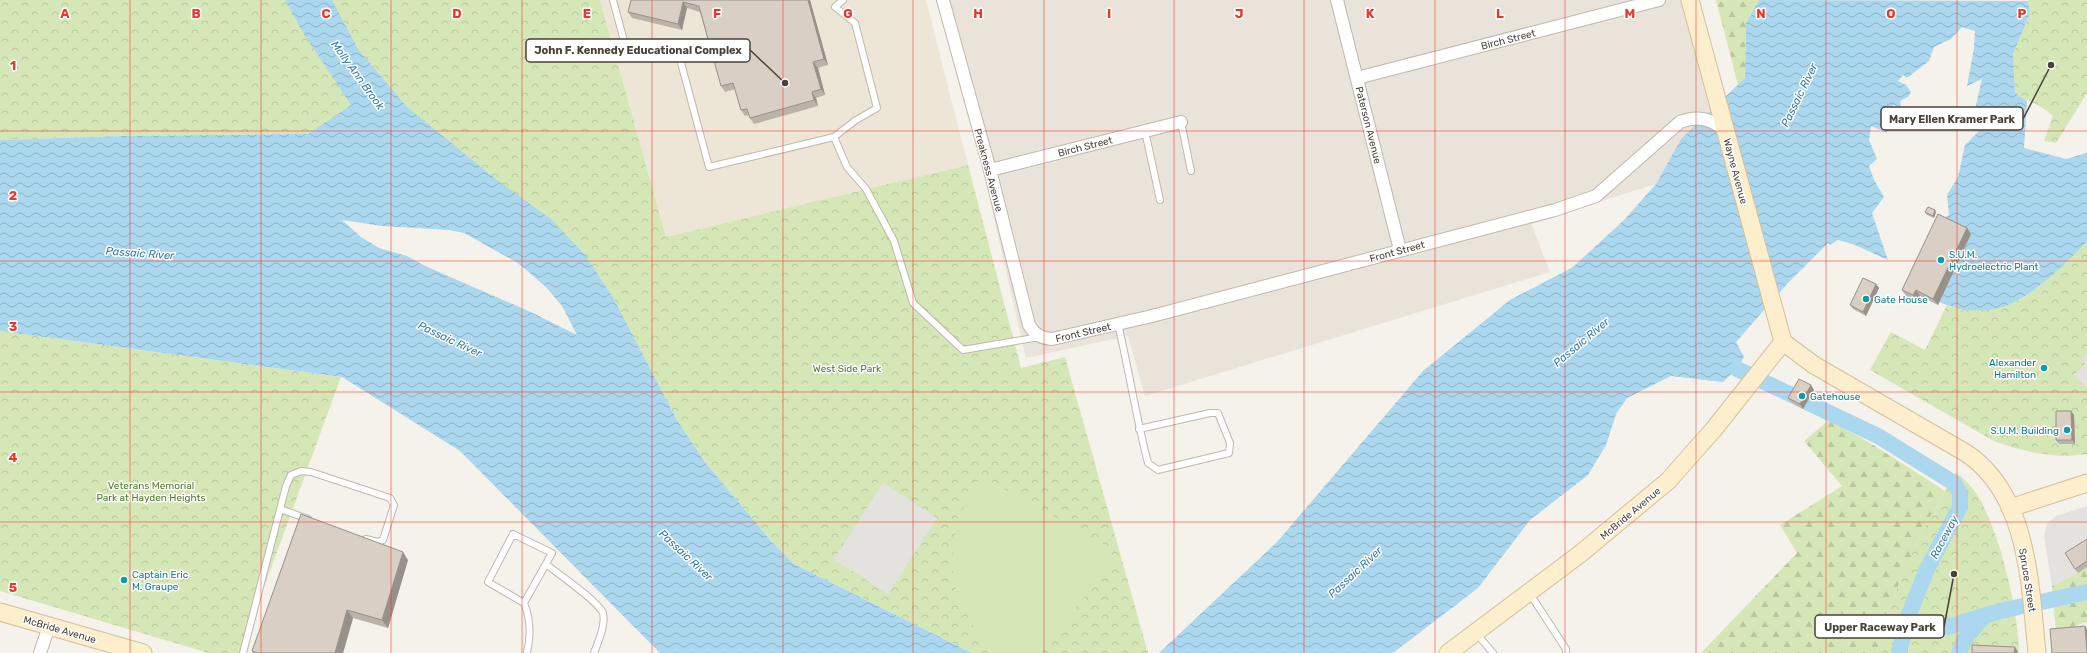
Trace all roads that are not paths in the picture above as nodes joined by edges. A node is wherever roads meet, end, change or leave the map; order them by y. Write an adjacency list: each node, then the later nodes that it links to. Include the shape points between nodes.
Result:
1 (613, 0): 11 (lane, via 624,41 657,55 680,59 709,167)
2 (842, 0): 11 (lane, via 835,7 855,23 878,108 856,120)
3 (943, 0): 12 (street, Preakness Avenue)
4 (1337, 0): 7 (street, Paterson Avenue)
5 (1659, 0): 7 (street, Birch Street)
6 (1690, 0): 10 (main road, Wayne Avenue)
7 (1357, 78): 15 (street, Paterson Avenue)
8 (1181, 122): 9 (street, Birch Street); 13 (lane)
9 (1145, 131): 12 (street, Birch Street); 14 (lane)
10 (1726, 132): 15 (street, Front Street, via 1706,119 1691,118 1670,129 1596,196 1555,210); 18 (main road, Wayne Avenue, via 1772,310)
11 (834, 137): 17 (lane, via 847,167 866,189 894,241 913,303 963,350)
12 (990, 170): 17 (street, Preakness Avenue, via 1027,319 1033,332)
13 (1191, 171)
14 (1160, 200)
15 (1400, 250): 16 (street, Front Street)
16 (1118, 324): 17 (street, Front Street, via 1052,339); 19 (lane)
17 (1039, 337)
18 (1783, 342): 21 (main road, Spruce Street, via 1814,365 1976,460 1998,486); 26 (main road, McBride Avenue, via 1748,388 1668,481 1580,554)
19 (1139, 428): 19 (lane, via 1148,462 1158,470 1229,453 1230,443 1218,413)
20 (2087, 483): 21 (main road)
21 (2010, 508): 39 (main road, Spruce Street, via 2027,562)
22 (280, 510): 23 (lane); 24 (lane, via 286,486 292,475 301,471 390,498 394,505 382,540 378,542); 33 (lane)
23 (317, 522)
24 (363, 538)
25 (546, 564): 27 (lane); 27 (lane, via 552,553 513,534 488,582); 35 (lane, via 593,602 602,613 603,625)
26 (1528, 592): 30 (main road, McBride Avenue); 38 (lane, via 1566,649)
27 (524, 603): 34 (lane, via 531,624)
28 (0, 612): 29 (main road, McBride Avenue)
29 (49, 626): 31 (street); 32 (main road, McBride Avenue)
30 (1475, 632): 36 (main road, McBride Avenue); 37 (lane)
31 (40, 653)
32 (143, 653)
33 (243, 653)
34 (527, 653)
35 (594, 653)
36 (1448, 653)
37 (1493, 653)
38 (1566, 653)
39 (2037, 653)

